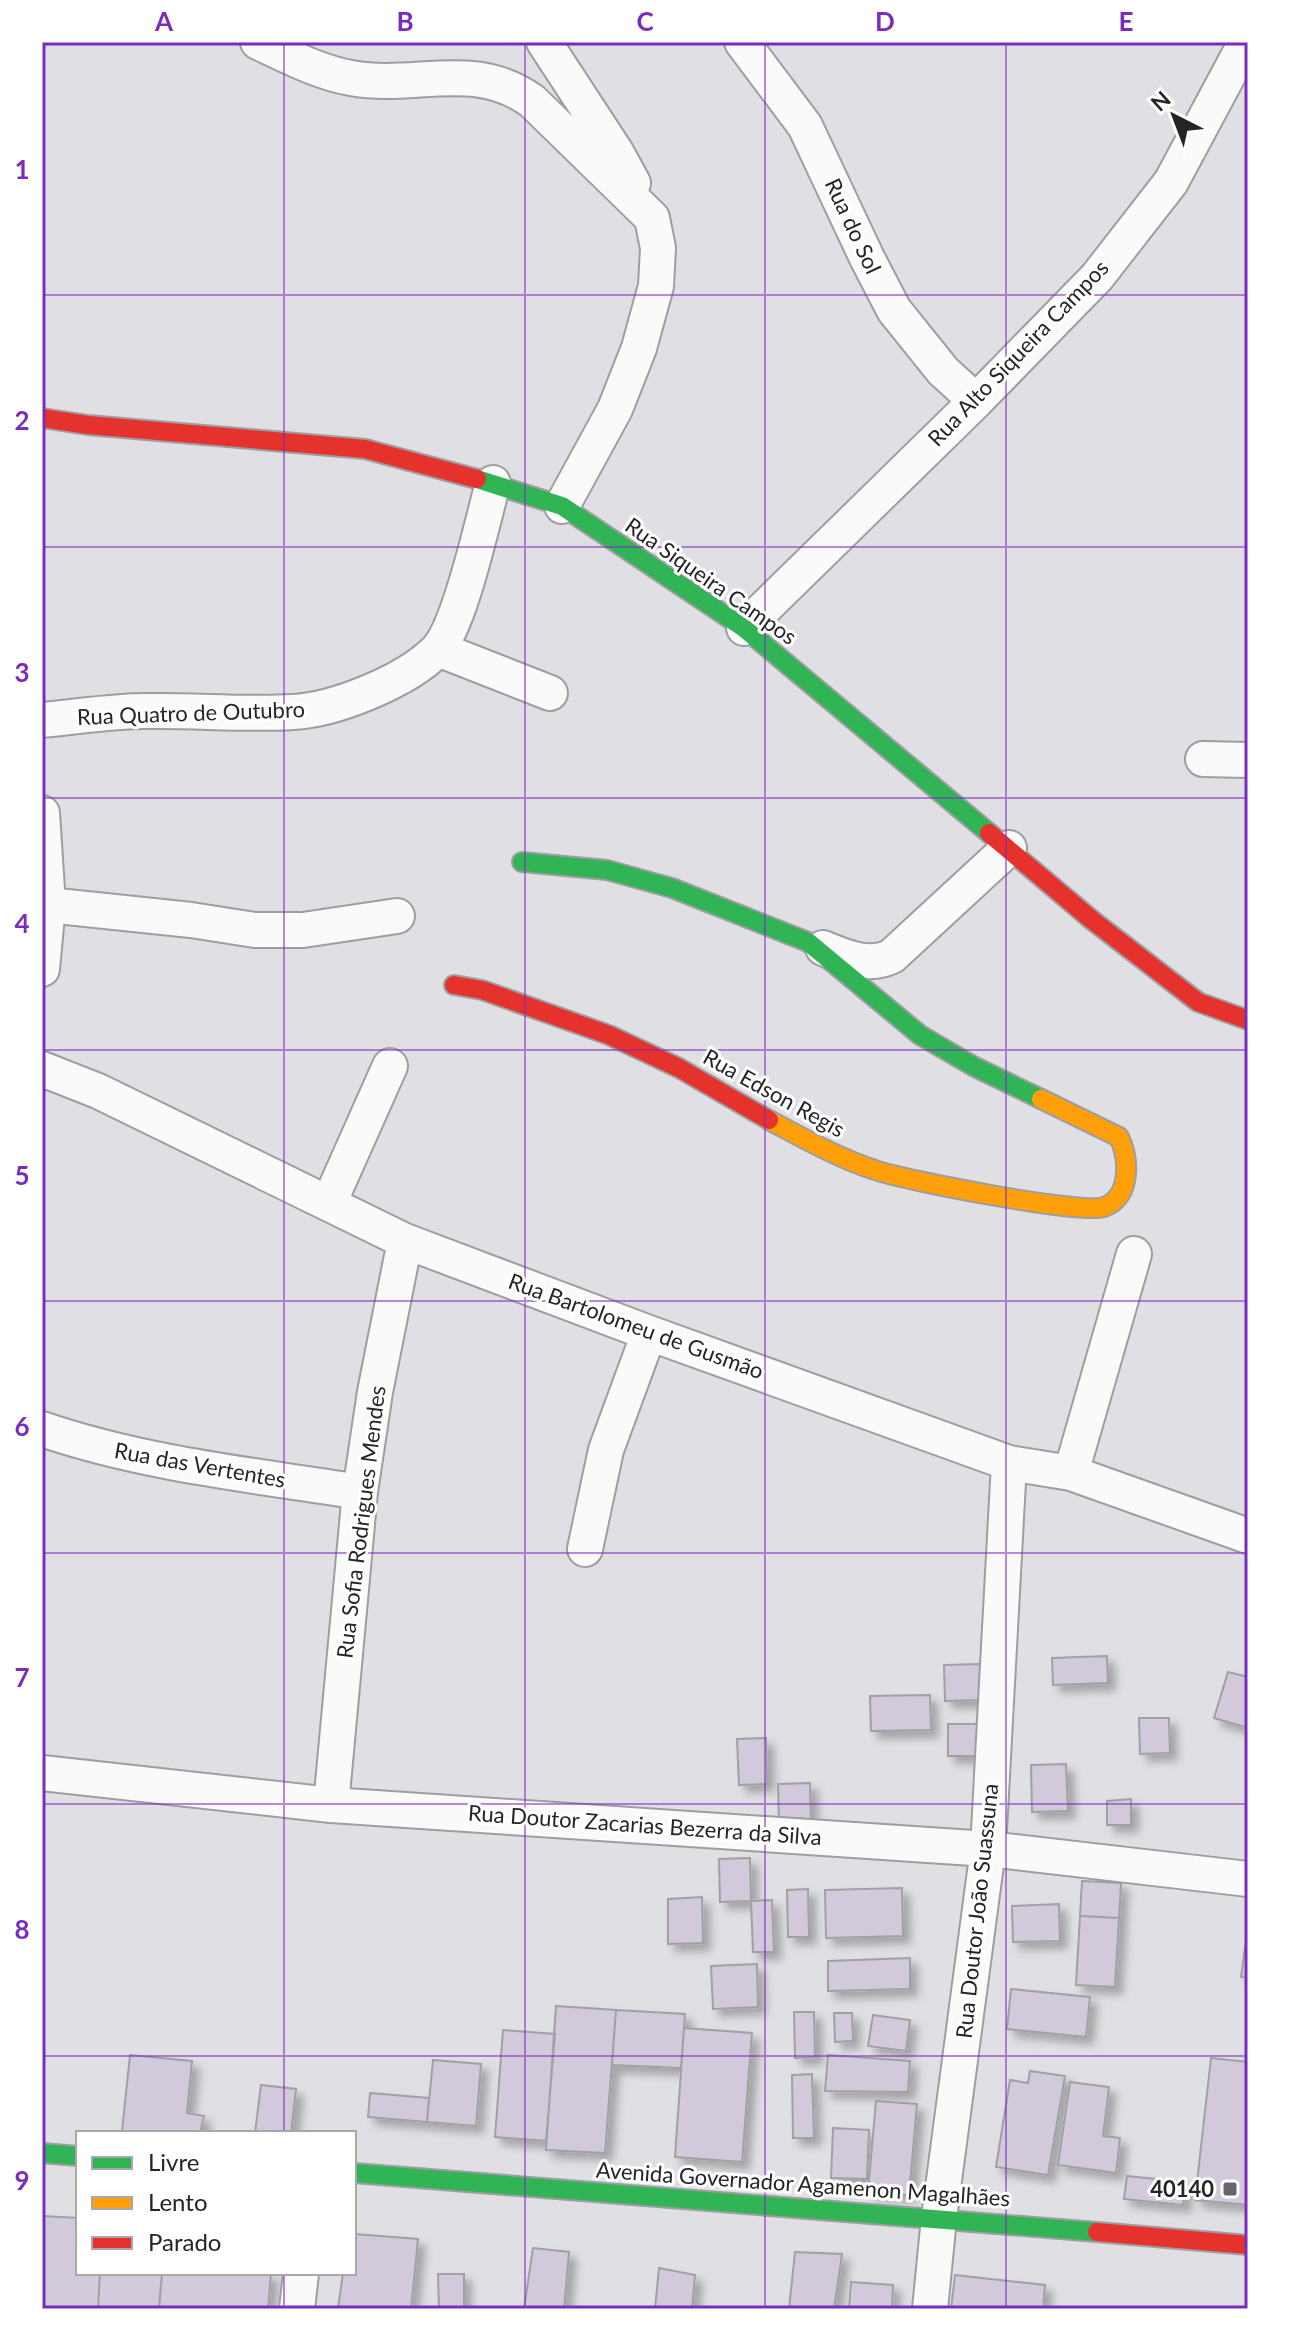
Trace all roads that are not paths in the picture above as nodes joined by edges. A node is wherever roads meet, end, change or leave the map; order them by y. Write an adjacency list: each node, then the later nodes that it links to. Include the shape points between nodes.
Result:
1 (258, 42): 5 (street, via 352,79 471,78 515,88)
2 (544, 42): 5 (street)
3 (742, 42): 6 (street, Rua do Sol, via 805,126 894,310 943,371)
4 (1246, 42): 6 (street, Rua Alto Siqueira Campos, via 1171,182 1097,277)
5 (652, 218): 9 (street, via 658,248 656,286 639,348 615,409)
6 (976, 401): 10 (street, Rua Alto Siqueira Campos)
7 (42, 418): 8 (street, Rua Siqueira Campos, via 365,449)
8 (493, 483): 9 (street, Rua Siqueira Campos); 11 (street, Rua Quatro de Outubro, via 464,590)
9 (562, 506): 10 (street, Rua Siqueira Campos)
10 (744, 628): 17 (street, Rua Siqueira Campos)
11 (438, 649): 12 (street); 13 (street, Rua Quatro de Outubro, via 396,681 352,699 296,712 143,711)
12 (550, 693)
13 (42, 720)
14 (1203, 759): 15 (street)
15 (1248, 760)
16 (42, 813): 19 (street)
17 (1009, 848): 21 (street, via 883,961 860,961); 24 (street, Rua Siqueira Campos, via 1198,1002)
18 (522, 862): 21 (street, via 607,870 672,888)
19 (48, 905): 20 (street, via 255,930 303,930); 22 (street)
20 (397, 916)
21 (808, 942): 23 (street, Rua Edson Regis, via 920,1035 1119,1137 1127,1156 1119,1197 1100,1209 1081,1209 876,1171 609,1035)
22 (42, 969)
23 (454, 985)
24 (1248, 1020)
25 (390, 1066): 27 (street)
26 (42, 1069): 27 (street, Rua Bartolomeu de Gusmão)
27 (329, 1203): 28 (street, Rua Bartolomeu de Gusmão)
28 (405, 1241): 30 (street, Rua Bartolomeu de Gusmão); 34 (street, Rua Sofia Rodrigues Mendes)
29 (1134, 1254): 33 (street)
30 (649, 1333): 32 (street, Rua Bartolomeu de Gusmão); 36 (street, via 606,1450)
31 (42, 1429): 34 (street, Rua das Vertentes, via 167,1461)
32 (1009, 1463): 33 (street, Rua Bartolomeu de Gusmão); 39 (street, Rua Doutor João Suassuna)
33 (1071, 1473): 35 (street, Rua Bartolomeu de Gusmão)
34 (360, 1492): 38 (street, Rua Sofia Rodrigues Mendes)
35 (1248, 1536)
36 (585, 1549)
37 (42, 1773): 38 (street, Rua Doutor Zacarias Bezerra da Silva)
38 (331, 1805): 39 (street, Rua Doutor Zacarias Bezerra da Silva)
39 (988, 1849): 40 (street, Rua Doutor Zacarias Bezerra da Silva); 44 (street, Rua Doutor João Suassuna)
40 (1248, 1879)
41 (42, 2153): 42 (street)
42 (76, 2156)
43 (356, 2173): 44 (street, Avenida Governador Agamenon Magalhães)
44 (939, 2218): 45 (street, Avenida Governador Agamenon Magalhães); 48 (street, Rua Doutor João Suassuna)
45 (1248, 2245)
46 (301, 2275): 47 (street)
47 (297, 2309)
48 (930, 2309)

